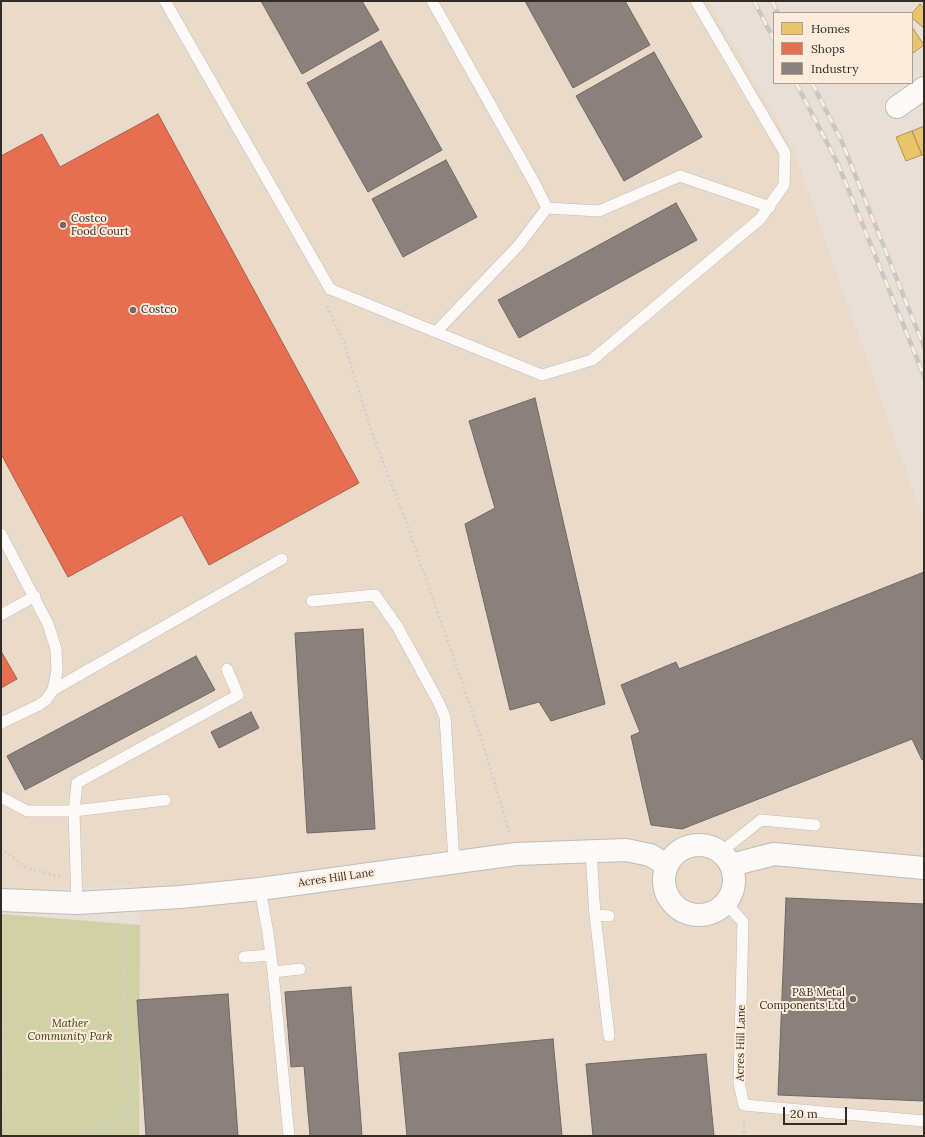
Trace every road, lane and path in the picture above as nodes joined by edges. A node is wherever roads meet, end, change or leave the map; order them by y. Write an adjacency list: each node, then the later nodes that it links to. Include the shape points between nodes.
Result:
1 (165, 1): 9 (lane, via 330,289)
2 (432, 1): 7 (lane)
3 (696, 1): 6 (lane, via 785,153 784,185)
4 (924, 88): 5 (street)
5 (897, 107)
6 (770, 207): 7 (lane, via 680,176 599,211); 9 (lane, via 760,219 592,360 542,375)
7 (547, 208): 9 (lane, via 518,246)
8 (326, 304): 24 (path, via 344,343 373,436 410,533 479,731)
9 (436, 332)
10 (1, 534): 12 (lane)
11 (282, 559): 16 (lane)
12 (35, 596): 14 (lane); 16 (lane, via 56,649 57,671)
13 (312, 601): 26 (lane, via 375,595 397,626 427,681 445,717)
14 (1, 615)
15 (227, 669): 20 (lane, via 238,695 77,782)
16 (53, 690): 17 (lane, via 39,705)
17 (1, 723)
18 (1, 797): 20 (lane, via 27,811)
19 (165, 800): 20 (lane)
20 (74, 810): 29 (lane)
21 (815, 825): 25 (lane, via 761,820)
22 (1, 848): 29 (path, via 24,867)
23 (590, 851): 24 (street, Acres Hill Lane); 27 (street, Acres Hill Lane, via 626,850 650,855); 35 (lane)
24 (516, 854): 26 (street, Acres Hill Lane)
25 (726, 859): 27 (street, via 712,847 691,846 673,856); 28 (street, via 774,854); 34 (street, via 734,875 732,894)
26 (454, 862): 30 (street, Acres Hill Lane)
27 (667, 865): 34 (street, via 665,887 668,898 676,907 685,912 702,915 718,910)
28 (924, 868)
29 (77, 882): 33 (lane)
30 (260, 889): 32 (street, Acres Hill Lane); 37 (lane)
31 (1, 900): 33 (street, Acres Hill Lane)
32 (122, 900): 33 (street, Acres Hill Lane); 45 (path, via 129,1113 96,1132)
33 (78, 903)
34 (726, 903): 43 (lane, Acres Hill Lane, via 743,922 739,1083 744,1105)
35 (595, 915): 36 (lane); 42 (lane)
36 (609, 916)
37 (271, 955): 38 (lane); 40 (lane)
38 (244, 957)
39 (300, 969): 40 (lane)
40 (273, 972): 46 (lane)
41 (1, 995): 44 (path)
42 (609, 1036)
43 (924, 1121)
44 (8, 1136)
45 (96, 1136)
46 (289, 1136)

